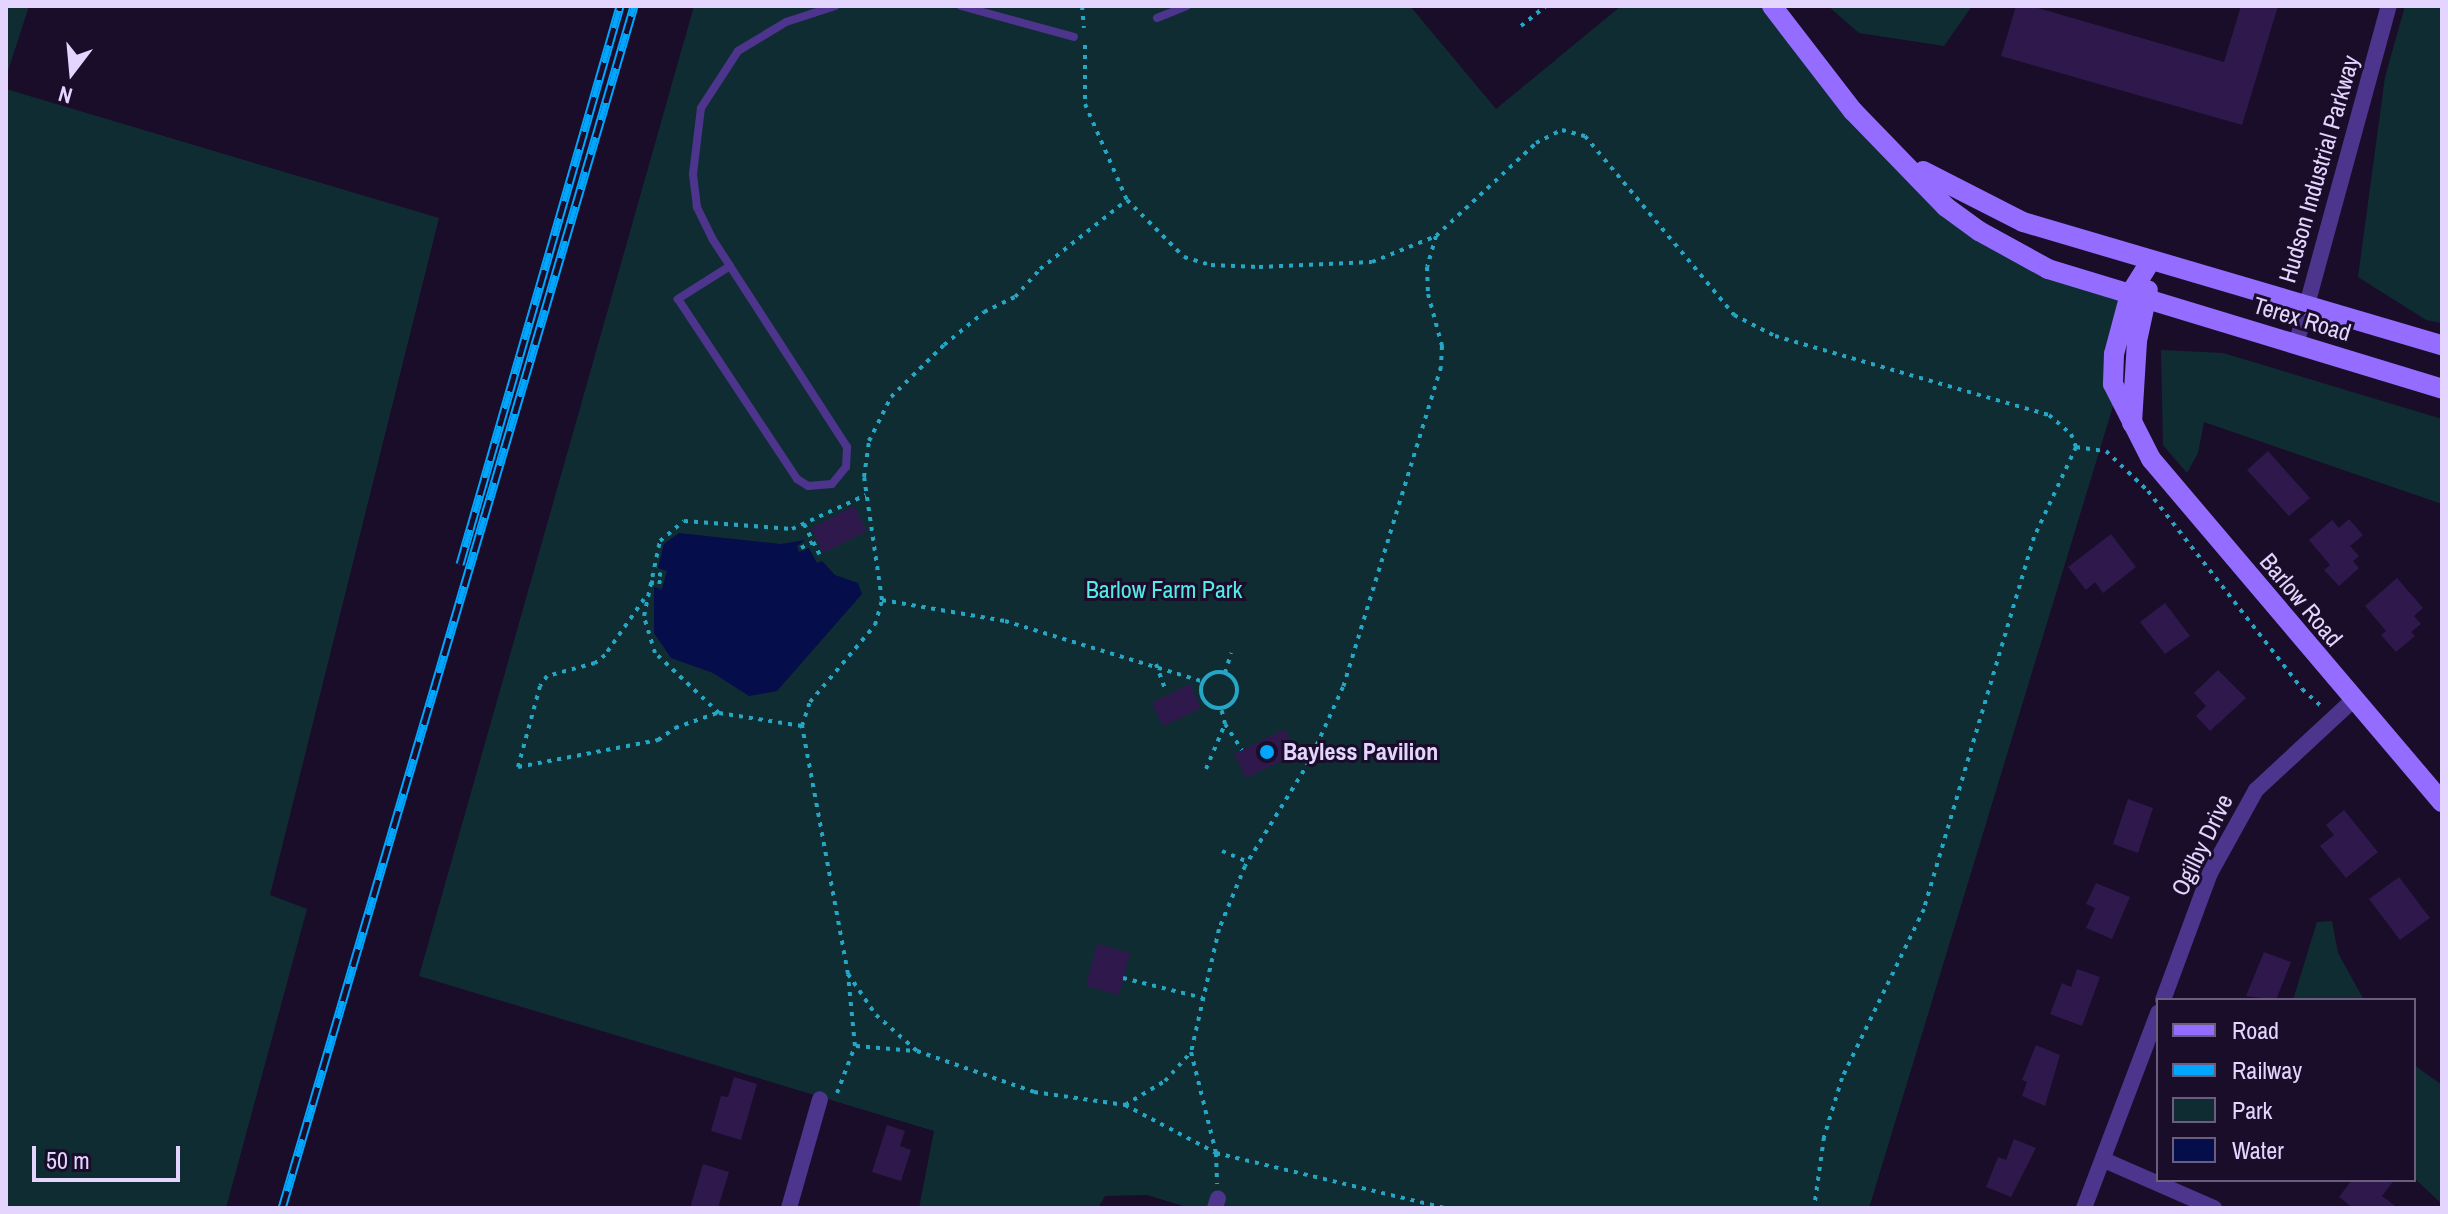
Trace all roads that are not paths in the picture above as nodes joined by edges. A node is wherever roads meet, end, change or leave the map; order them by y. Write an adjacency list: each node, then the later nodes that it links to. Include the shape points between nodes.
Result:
1 (961, 6): 6 (lane)
2 (1187, 6): 7 (lane)
3 (1772, 6): 9 (street, via 1853,111)
4 (2389, 6): 13 (street, Hudson Industrial Parkway)
5 (828, 7): 11 (lane, via 762,34 738,51 701,108 694,145 697,207)
6 (979, 8): 8 (lane)
7 (1157, 18)
8 (1074, 37)
9 (1903, 159): 10 (street, via 2023,222); 12 (street, via 1946,207 1979,231 2048,269)
10 (2150, 262): 12 (street, Barlow Road); 13 (street, Terex Road)
11 (730, 266): 11 (lane, via 847,447 846,467 832,484 808,486 797,479 678,299)
12 (2138, 297): 14 (street, Terex Road); 17 (street, Barlow Road, via 2114,354 2113,384 2132,423 2172,489)
13 (2306, 304): 14 (street, Hudson Industrial Parkway); 15 (street, Terex Road)
14 (2296, 345): 16 (street, Terex Road)
15 (2442, 345)
16 (2442, 389)
17 (2352, 701): 18 (street, Barlow Road); 19 (street, Ogilby Drive, via 2256,790 2210,873)
18 (2442, 802)
19 (2164, 998)
20 (2156, 1018): 22 (street)
21 (820, 1099): 23 (street)
22 (2104, 1160): 24 (street); 25 (street)
23 (789, 1208)
24 (2084, 1208)
25 (2214, 1208)

